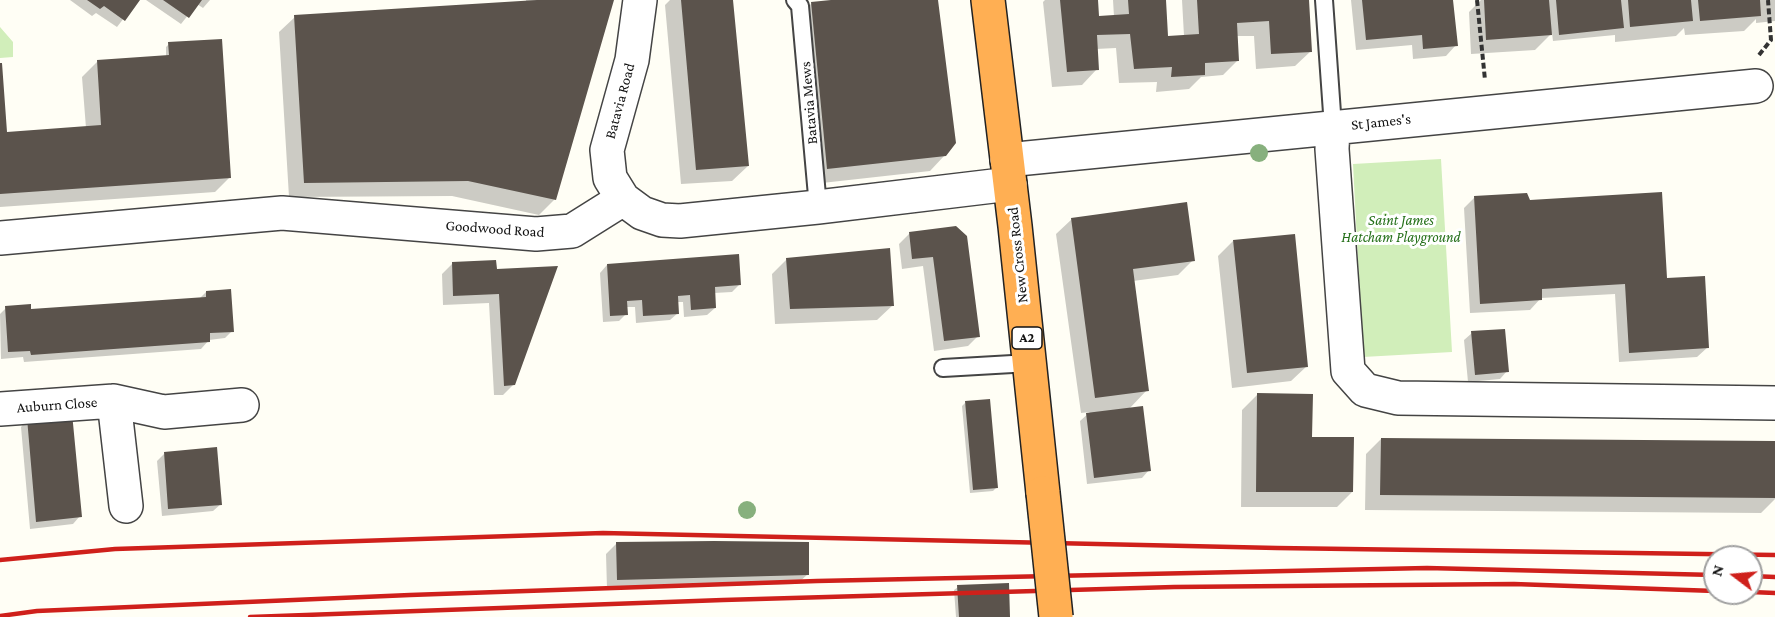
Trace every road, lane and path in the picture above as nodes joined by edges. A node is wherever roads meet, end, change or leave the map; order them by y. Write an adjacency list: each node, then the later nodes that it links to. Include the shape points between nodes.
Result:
1 (640, 0): 12 (street, Batavia Road, via 632,60 607,150 610,178)
2 (795, 0): 13 (lane, Batavia Mews, via 800,6)
3 (988, 0): 11 (highway, New Cross Road / A2)
4 (1324, 0): 10 (lane)
5 (1477, 0): 9 (path)
6 (1768, 0): 7 (path)
7 (1773, 15): 8 (path, via 1771,40 1756,60)
8 (1756, 86): 9 (street, St James's)
9 (1489, 112): 10 (street, St James's)
10 (1333, 127): 11 (street, St James's); 18 (street, via 1348,371 1365,390 1398,398)
11 (1008, 172): 13 (street); 15 (highway, New Cross Road / A2)
12 (623, 199): 13 (street, via 642,213 680,221); 14 (street, Goodwood Road, via 572,231 536,234 282,213)
13 (818, 207)
14 (0, 238)
15 (1030, 363): 16 (lane); 22 (highway, New Cross Road / A2, bridge)
16 (943, 368)
17 (114, 401): 19 (street, Auburn Close, via 164,412); 20 (street, Auburn Close); 21 (street, Auburn Close)
18 (1775, 403)
19 (242, 405)
20 (0, 410)
21 (126, 506)
22 (1056, 617)

